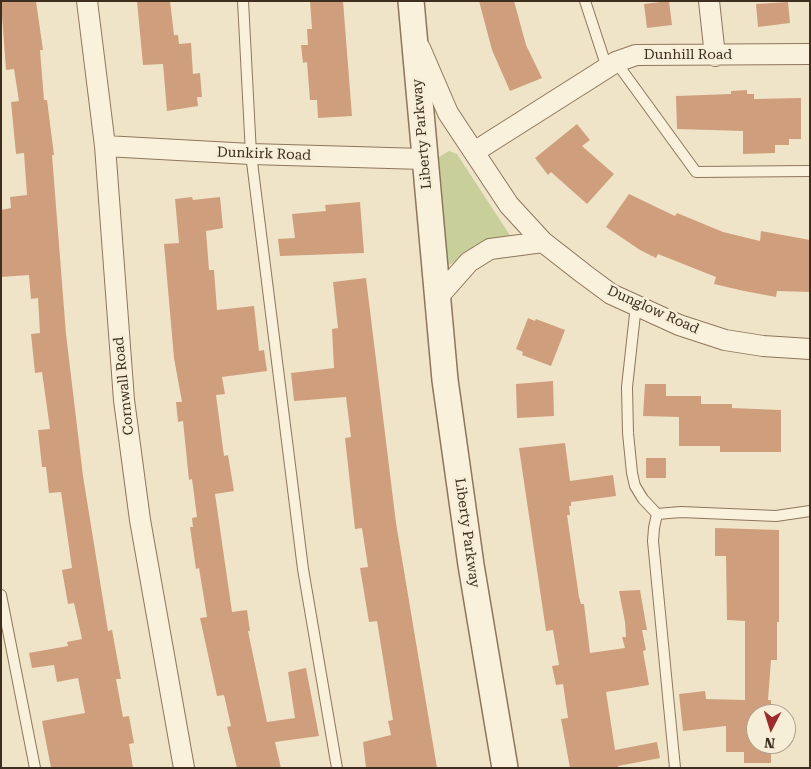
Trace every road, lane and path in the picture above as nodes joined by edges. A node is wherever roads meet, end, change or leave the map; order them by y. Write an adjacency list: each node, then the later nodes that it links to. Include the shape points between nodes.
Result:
1 (88, 1): 10 (street, Cornwall Road)
2 (243, 1): 12 (lane)
3 (410, 1): 6 (street, Liberty Parkway)
4 (585, 1): 9 (lane)
5 (709, 1): 8 (street)
6 (415, 37): 11 (street, Dunglow Road, via 448,113); 13 (street, Liberty Parkway)
7 (810, 54): 8 (street, Dunhill Road)
8 (715, 56): 9 (street, Dunhill Road, via 636,55)
9 (612, 65): 11 (street, Dunhill Road); 14 (lane, via 696,172)
10 (105, 146): 12 (street, Dunkirk Road); 23 (street, Cornwall Road, via 124,400 140,520)
11 (474, 152): 15 (street, Dunglow Road, via 509,205)
12 (251, 154): 13 (street, Dunkirk Road); 24 (lane, via 304,569)
13 (423, 159): 16 (street, Liberty Parkway)
14 (810, 171)
15 (543, 242): 16 (street, via 490,249 469,262); 17 (street, Dunglow Road, via 611,294)
16 (438, 297): 25 (street, Liberty Parkway, via 445,380 467,536)
17 (636, 305): 18 (street, Dunglow Road, via 679,325 725,340); 20 (lane, via 627,387 630,458 635,486 642,499)
18 (810, 349)
19 (810, 511): 20 (lane, via 776,516)
20 (657, 514): 26 (lane, via 654,541)
21 (1, 595): 22 (lane)
22 (35, 768)
23 (184, 768)
24 (338, 768)
25 (505, 768)
26 (675, 768)

